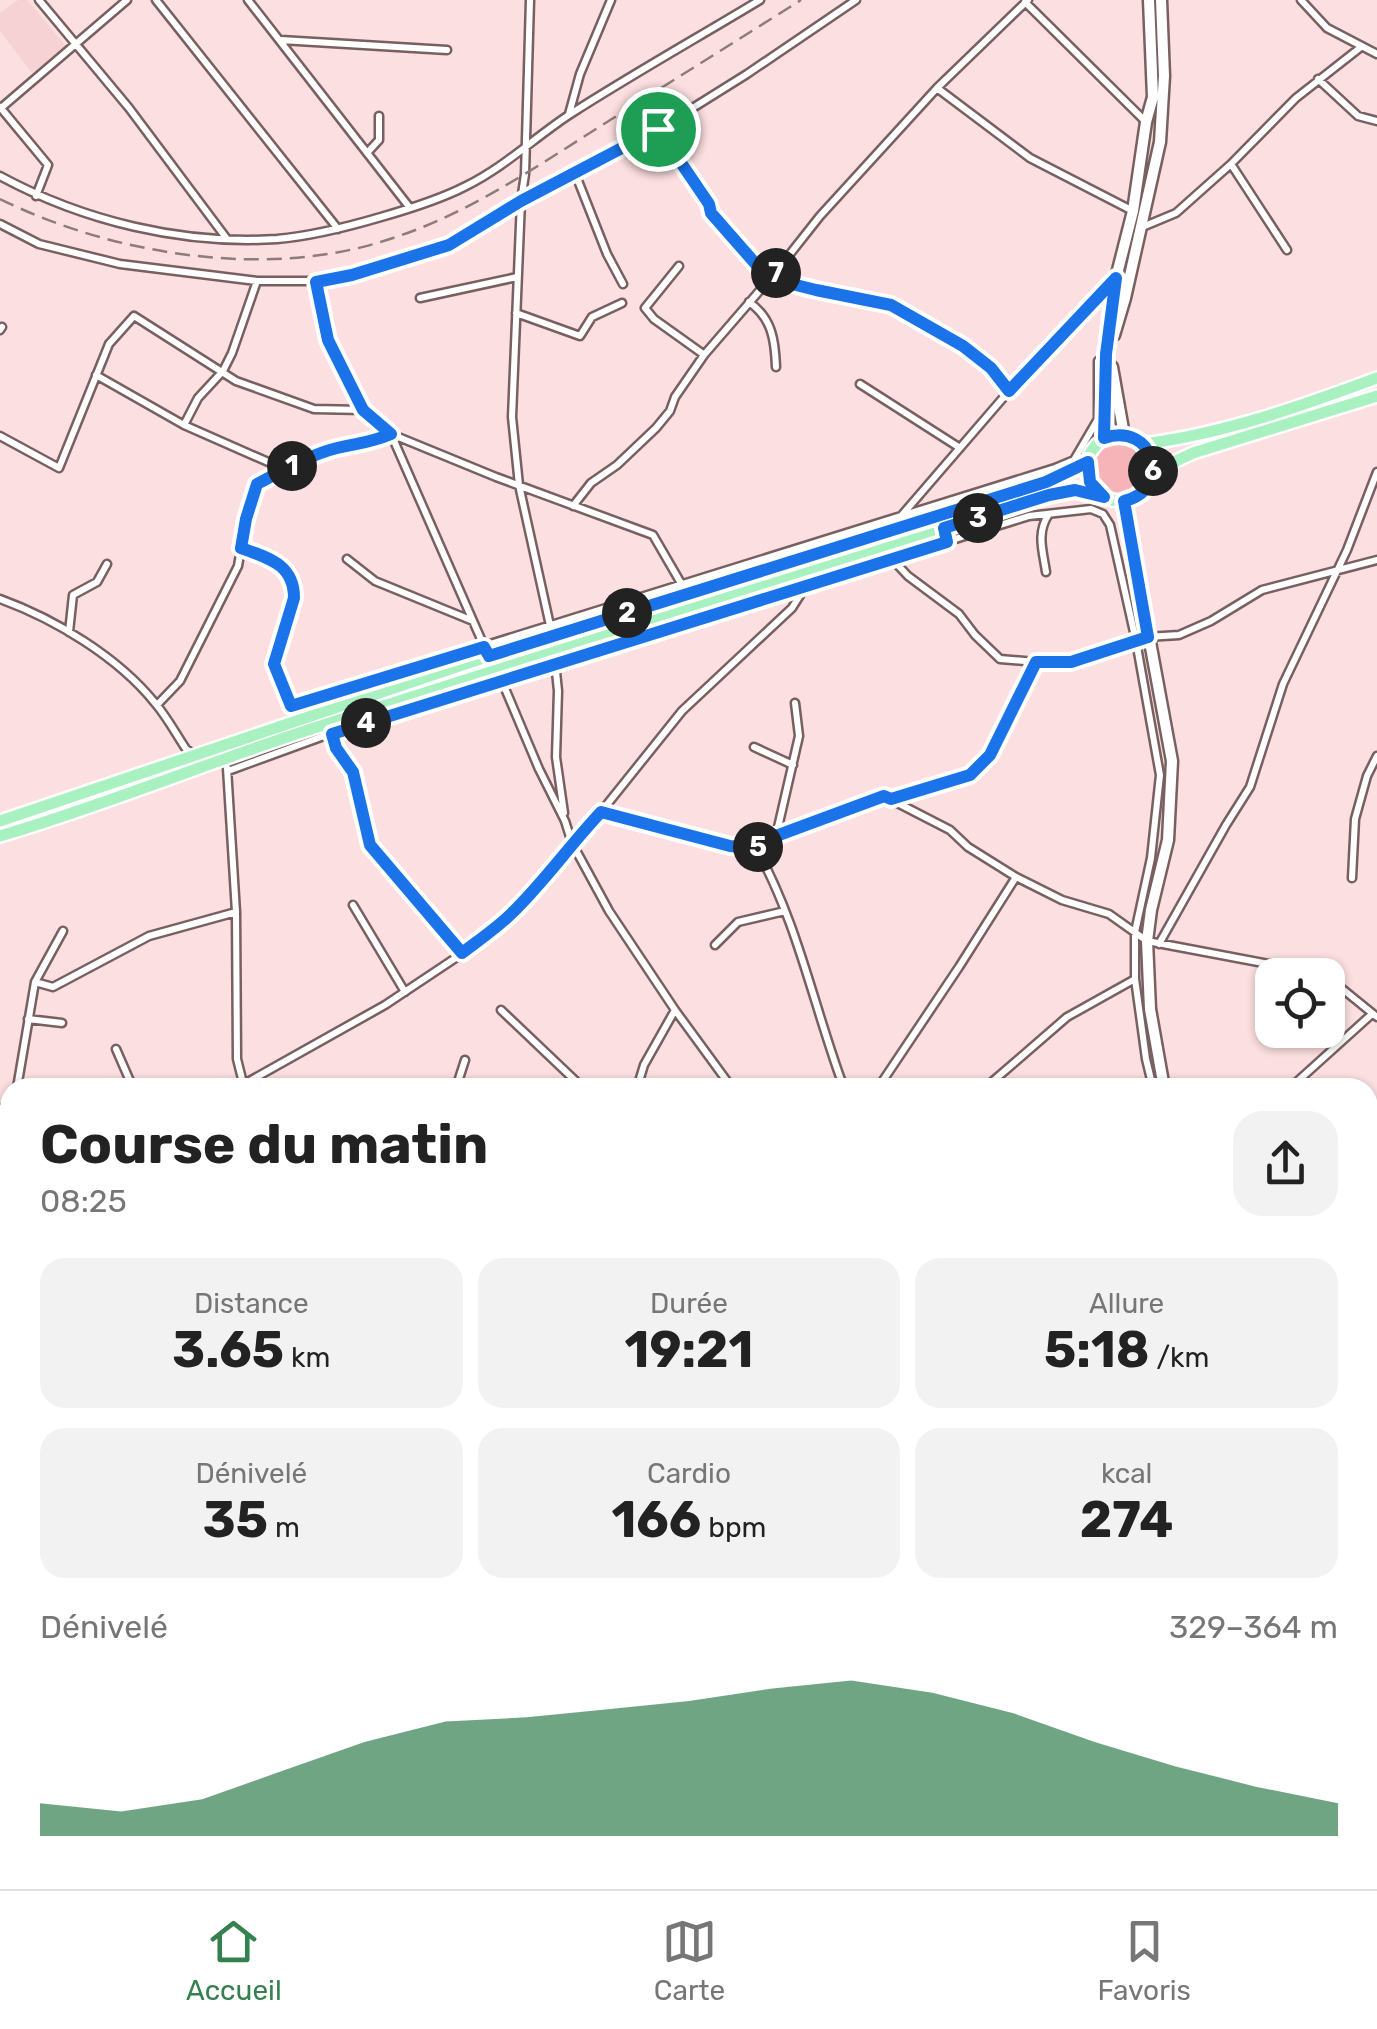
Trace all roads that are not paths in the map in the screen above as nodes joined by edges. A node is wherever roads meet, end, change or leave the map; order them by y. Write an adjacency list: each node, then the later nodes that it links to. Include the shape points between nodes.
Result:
1 (39, 0): 14 (street)
2 (127, 0): 14 (street)
3 (156, 0): 37 (street)
4 (248, 0): 13 (street)
5 (530, 0): 26 (street)
6 (611, 0): 21 (street)
7 (760, 0): 21 (street)
8 (856, 0): 25 (street)
9 (1149, 0): 24 (main road, via 1153,97)
10 (1161, 0): 36 (main road, via 1160,142)
11 (1301, 0): 15 (street, via 1326,28)
12 (1027, 1): 19 (street); 24 (street)
13 (280, 40): 16 (street); 27 (street)
14 (74, 43): 20 (street); 38 (street)
15 (1361, 47): 17 (street); 18 (street)
16 (447, 50)
17 (1377, 54)
18 (1318, 79): 23 (street, via 1358,116); 28 (street)
19 (937, 88): 34 (street, via 1030,158); 41 (street)
20 (1, 107): 31 (street, via 48,165)
21 (569, 115): 26 (street)
22 (379, 116): 27 (street, via 379,140)
23 (1377, 121)
24 (1146, 122): 34 (main road)
25 (658, 129): 29 (street); 41 (street, via 711,213)
26 (525, 150): 32 (street); 33 (street, via 467,186)
27 (367, 154): 33 (street)
28 (1230, 164): 36 (street, via 1176,213); 39 (street)
29 (575, 173): 32 (street); 46 (street)
30 (0, 176): 31 (street)
31 (36, 196): 38 (street, via 148,230)
32 (521, 201): 42 (street); 45 (street, via 449,245)
33 (410, 208): 37 (street)
34 (1133, 212): 43 (main road)
35 (0, 224): 44 (street, via 39,244 120,264)
36 (1140, 228): 63 (main road, via 1114,331 1111,373)
37 (338, 229): 38 (street)
38 (227, 239)
39 (1286, 250)
40 (679, 266): 52 (street, via 645,308)
41 (772, 275): 49 (street); 58 (street, via 891,305 963,346)
42 (517, 278): 47 (street); 50 (street)
43 (1116, 278): 51 (main road); 58 (street)
44 (257, 281): 45 (street); 54 (street)
45 (316, 282): 60 (street, via 328,340)
46 (623, 284)
47 (420, 298)
48 (622, 302): 50 (street, via 592,318 580,336)
49 (749, 302): 52 (street); 53 (street, via 774,336)
50 (516, 313): 73 (street, via 512,417)
51 (1106, 354): 65 (main road); 72 (street, via 1098,362 1098,419 1074,460)
52 (704, 355): 76 (street, via 656,428)
53 (776, 367)
54 (224, 371): 55 (street, via 134,316 109,344); 60 (street, via 314,409); 61 (street)
55 (96, 375): 61 (street); 64 (street, via 59,468)
56 (1377, 378): 66 (main road, via 1204,434)
57 (860, 384): 67 (street)
58 (1009, 391): 67 (street)
59 (1377, 396): 71 (main road, via 1193,453)
60 (363, 410): 62 (street)
61 (184, 425): 69 (street)
62 (391, 434): 69 (street); 73 (street); 91 (street)
63 (1124, 435): 65 (main road); 66 (main road)
64 (0, 436)
65 (1104, 438): 68 (main road)
66 (1143, 444): 71 (main road, via 1153,461)
67 (961, 448): 78 (street)
68 (1088, 462): 72 (main road, via 1046,482); 74 (main road, via 1090,482)
69 (284, 469): 80 (street, via 257,484)
70 (1377, 472): 85 (street)
71 (1152, 480): 75 (main road)
72 (1020, 484): 78 (street); 93 (main road)
73 (519, 485): 76 (street); 93 (street)
74 (1104, 497): 75 (main road); 79 (main road, via 1075,490 1049,495)
75 (1124, 501): 94 (main road)
76 (573, 506): 88 (street, via 653,535)
77 (1050, 514): 79 (street); 86 (street, via 1041,526); 94 (street, via 1103,514)
78 (901, 516): 88 (street)
79 (945, 535): 82 (street); 87 (main road)
80 (241, 548): 101 (street, via 180,681); 102 (street, via 278,562 294,589 274,664)
81 (348, 559): 91 (street, via 376,581)
82 (891, 559): 89 (street); 97 (street, via 959,614 1000,659)
83 (1377, 560): 85 (street)
84 (107, 564): 92 (street, via 97,582 72,598)
85 (1336, 570): 94 (street, via 1262,590 1179,635); 126 (street, via 1283,684 1250,787)
86 (1046, 572)
87 (802, 574): 89 (street); 96 (main road)
88 (682, 585): 93 (street)
89 (805, 588): 96 (street); 112 (street, via 682,711)
90 (0, 598): 92 (street)
91 (473, 621): 95 (street)
92 (69, 632): 101 (street, via 130,675)
93 (552, 632): 95 (main road)
94 (1142, 639): 97 (street, via 1071,662); 125 (street, via 1160,775 1152,858); 126 (main road, via 1172,761 1168,840 1151,910)
95 (487, 652): 102 (street); 103 (main road)
96 (554, 657): 98 (main road); 99 (street); 114 (street)
97 (1036, 662): 111 (street, via 990,755 970,775)
98 (498, 668): 99 (street); 108 (main road)
99 (502, 682): 104 (street); 114 (street)
100 (795, 702): 109 (street, via 799,736)
101 (157, 705): 106 (street)
102 (291, 706): 103 (street)
103 (298, 720): 106 (main road)
104 (332, 734): 110 (street); 128 (street, via 353,772 370,845)
105 (754, 747): 109 (street)
106 (192, 754): 113 (main road)
107 (1377, 756): 120 (street, via 1355,819)
108 (225, 757): 110 (street); 115 (main road)
109 (792, 764): 116 (street)
110 (228, 771): 123 (street)
111 (891, 799): 116 (street); 119 (street)
112 (601, 812): 117 (street); 118 (street)
113 (0, 821)
114 (564, 821): 117 (street)
115 (0, 836)
116 (776, 836): 118 (street)
117 (572, 843): 128 (street, via 510,915); 135 (street)
118 (756, 848): 122 (street)
119 (1016, 877): 125 (street, via 1109,914); 150 (street)
120 (1352, 878)
121 (352, 905): 133 (street)
122 (785, 911): 127 (street, via 738,922); 149 (street)
123 (236, 912): 131 (street, via 148,936 53,987); 143 (street)
124 (63, 931): 131 (street)
125 (1135, 932): 126 (street); 130 (street)
126 (1153, 942): 129 (street); 153 (main road, via 1150,1008)
127 (715, 945)
128 (462, 953): 133 (street)
129 (1255, 961)
130 (1135, 980): 151 (street, via 1067,1017); 152 (street)
131 (34, 982): 137 (street)
132 (1345, 991): 136 (street)
133 (405, 992): 144 (street)
134 (501, 1010): 146 (street)
135 (675, 1010): 147 (street); 148 (street)
136 (1375, 1015): 154 (street)
137 (28, 1018): 138 (street); 141 (street)
138 (62, 1023)
139 (116, 1049): 142 (street)
140 (465, 1060): 145 (street)
141 (19, 1078)
142 (128, 1078)
143 (239, 1078)
144 (253, 1078)
145 (459, 1078)
146 (572, 1078)
147 (640, 1078)
148 (725, 1078)
149 (841, 1078)
150 (885, 1078)
151 (997, 1078)
152 (1150, 1078)
153 (1162, 1078)
154 (1302, 1078)

